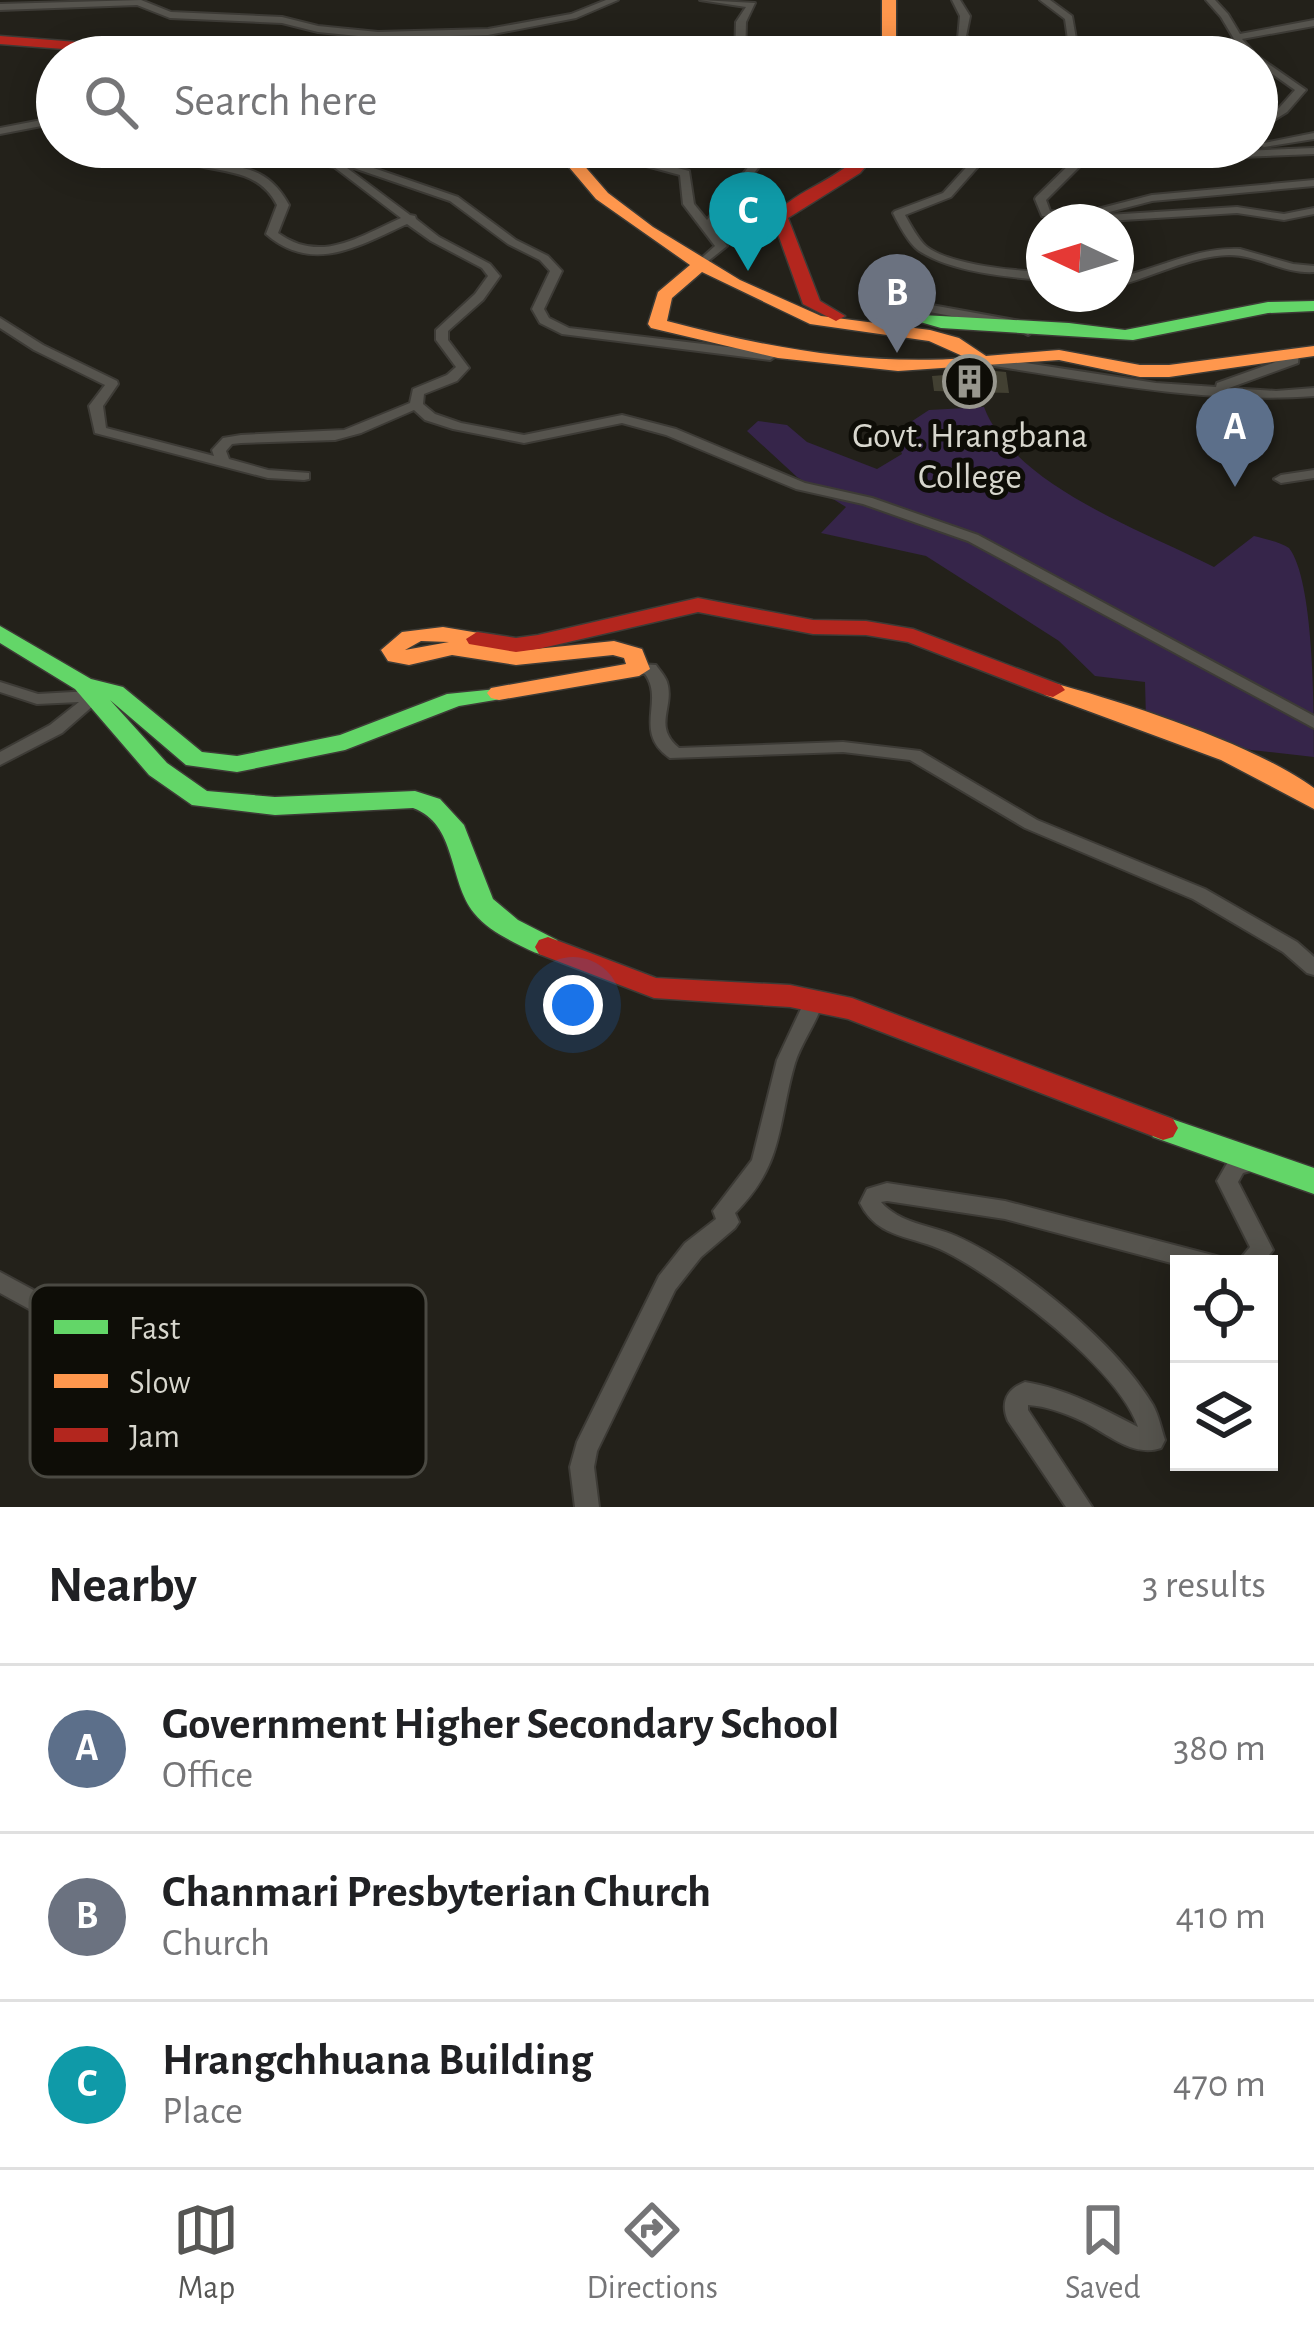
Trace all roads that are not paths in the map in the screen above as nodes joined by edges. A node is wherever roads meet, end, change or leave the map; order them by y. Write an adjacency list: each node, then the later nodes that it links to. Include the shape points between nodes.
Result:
1 (614, 0): 7 (street, via 488,32 378,34 170,15 138,2)
2 (704, 0): 9 (street, via 752,4)
3 (889, 0): 10 (main road)
4 (956, 0): 11 (street, via 965,16)
5 (1044, 0): 12 (street, via 1069,18)
6 (1210, 0): 13 (street, via 1230,16)
7 (0, 7)
8 (1314, 23): 14 (street)
9 (741, 36)
10 (889, 36)
11 (961, 36)
12 (1071, 36)
13 (1237, 36)
14 (1248, 36)
15 (0, 40): 16 (main road)
16 (36, 43)
17 (1278, 74): 18 (street, via 1301,90)
18 (1278, 113)
19 (36, 124): 20 (street)
20 (0, 131)
21 (1314, 136): 22 (street)
22 (1278, 142)
23 (1314, 152): 24 (street)
24 (1278, 153)
25 (229, 168): 39 (street, via 266,181 284,205 272,234 307,251 325,254)
26 (341, 168): 39 (street)
27 (364, 168): 50 (street, via 454,199 544,258 556,272 538,309 566,331)
28 (579, 168): 41 (main road, via 611,204)
29 (666, 168): 40 (street, via 685,173 689,204)
30 (753, 168): 40 (street)
31 (859, 168): 48 (main road, via 799,197 780,217 812,304 857,319)
32 (971, 168): 43 (street, via 947,195 900,218 931,253 988,273)
33 (1070, 168): 35 (street)
34 (1314, 182): 36 (street)
35 (1042, 204)
36 (1129, 204)
37 (1314, 211): 38 (street, via 1284,218 1237,210)
38 (1134, 214)
39 (410, 218): 54 (street, via 494,276 442,330 460,374 418,392)
40 (710, 225): 41 (street, via 722,249)
41 (702, 263): 50 (main road, via 662,296 657,324); 51 (main road, via 820,321 936,337)
42 (1314, 269): 44 (street, via 1221,252)
43 (1026, 275)
44 (1134, 277)
45 (871, 292): 48 (street)
46 (1314, 306): 48 (main road, via 1247,308 1130,336)
47 (0, 322): 55 (street, via 112,384 96,406 100,430)
48 (1029, 332)
49 (1304, 352): 51 (main road, via 1169,371 1060,356); 52 (street)
50 (783, 357): 51 (main road, via 888,371)
51 (986, 362): 52 (street)
52 (1215, 388): 53 (street)
53 (1314, 392)
54 (416, 406): 55 (street, via 331,437 228,441 219,450); 63 (street, via 458,426 524,439 622,419 801,486 974,538)
55 (224, 462): 57 (street)
56 (1314, 474): 58 (street)
57 (304, 476)
58 (1281, 479)
59 (0, 633): 62 (main road)
60 (638, 669): 62 (main road, via 455,699 313,751 237,764 195,758 115,692); 65 (main road, via 634,654 614,648 516,658 452,648 409,658 392,650 429,632 538,642 698,604 813,628 866,628 983,659 1247,764); 66 (street, via 650,669 660,682 656,732 676,754 843,747 914,755 1030,824 1198,894)
61 (0, 687): 62 (street, via 37,699)
62 (89, 693): 64 (street, via 56,729); 67 (main road, via 158,770 201,799 246,806 436,804 452,820 479,902 579,961 654,988)
63 (1314, 722)
64 (0, 759)
65 (1314, 801)
66 (1314, 968)
67 (814, 1000): 68 (main road); 74 (street, via 783,1071 766,1159 724,1211 728,1222 667,1282 585,1450)
68 (1260, 1161): 69 (main road); 71 (street, via 1236,1166 1227,1181 1262,1250)
69 (1314, 1181)
70 (1178, 1255): 75 (street, via 1006,1210 887,1192 870,1203 882,1219 955,1245 1050,1312 1143,1408 1153,1440 1049,1398 1025,1393 1016,1400 1016,1413)
71 (1257, 1255)
72 (0, 1282): 73 (street)
73 (30, 1299)
74 (587, 1507)
75 (1080, 1507)

